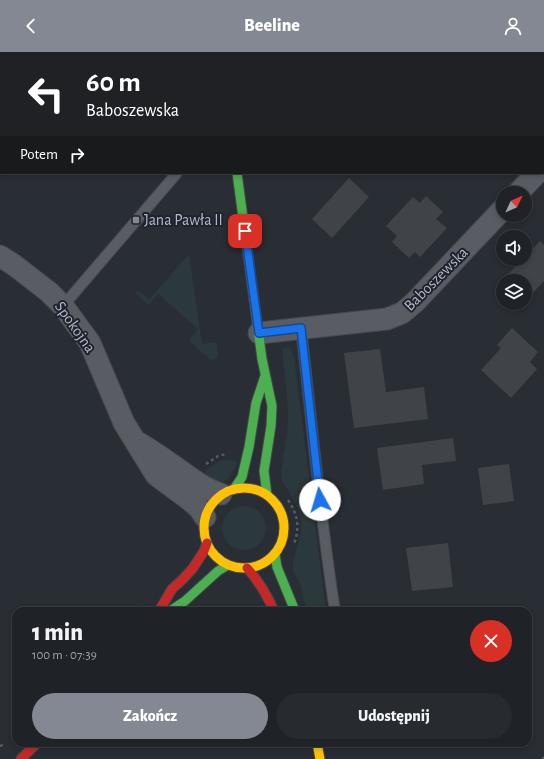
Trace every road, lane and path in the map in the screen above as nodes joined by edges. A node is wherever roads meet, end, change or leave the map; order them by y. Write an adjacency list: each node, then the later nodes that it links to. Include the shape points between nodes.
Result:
1 (176, 174): 7 (lane)
2 (237, 174): 9 (street)
3 (536, 174): 4 (street)
4 (525, 186)
5 (496, 216): 8 (street, Baboszewska, via 402,313 387,319)
6 (0, 256): 7 (street, Spokojna, via 49,292)
7 (63, 306): 11 (street, Spokojna, via 90,343 124,423)
8 (301, 328): 9 (street, Baboszewska); 23 (lane)
9 (259, 333): 10 (street)
10 (265, 376): 12 (street, via 256,403 242,477); 13 (street, via 272,406 264,471)
11 (135, 440): 12 (street, Spokojna, via 212,492); 14 (street, Spokojna, via 156,475 191,501)
12 (227, 492): 13 (street, via 246,488); 14 (street, via 213,502)
13 (267, 495): 16 (street, via 275,502 284,523 281,545)
14 (205, 517): 15 (street, via 204,535)
15 (207, 543): 17 (street, via 219,560); 19 (street, via 193,568 172,589)
16 (275, 554): 18 (street, via 258,566); 22 (street, via 277,567)
17 (228, 565): 18 (street); 20 (street)
18 (247, 568): 21 (street, via 256,577)
19 (161, 607)
20 (176, 607)
21 (272, 607)
22 (293, 607)
23 (334, 607)
24 (32, 747): 26 (street)
25 (318, 747): 27 (street)
26 (21, 759)
27 (320, 759)

